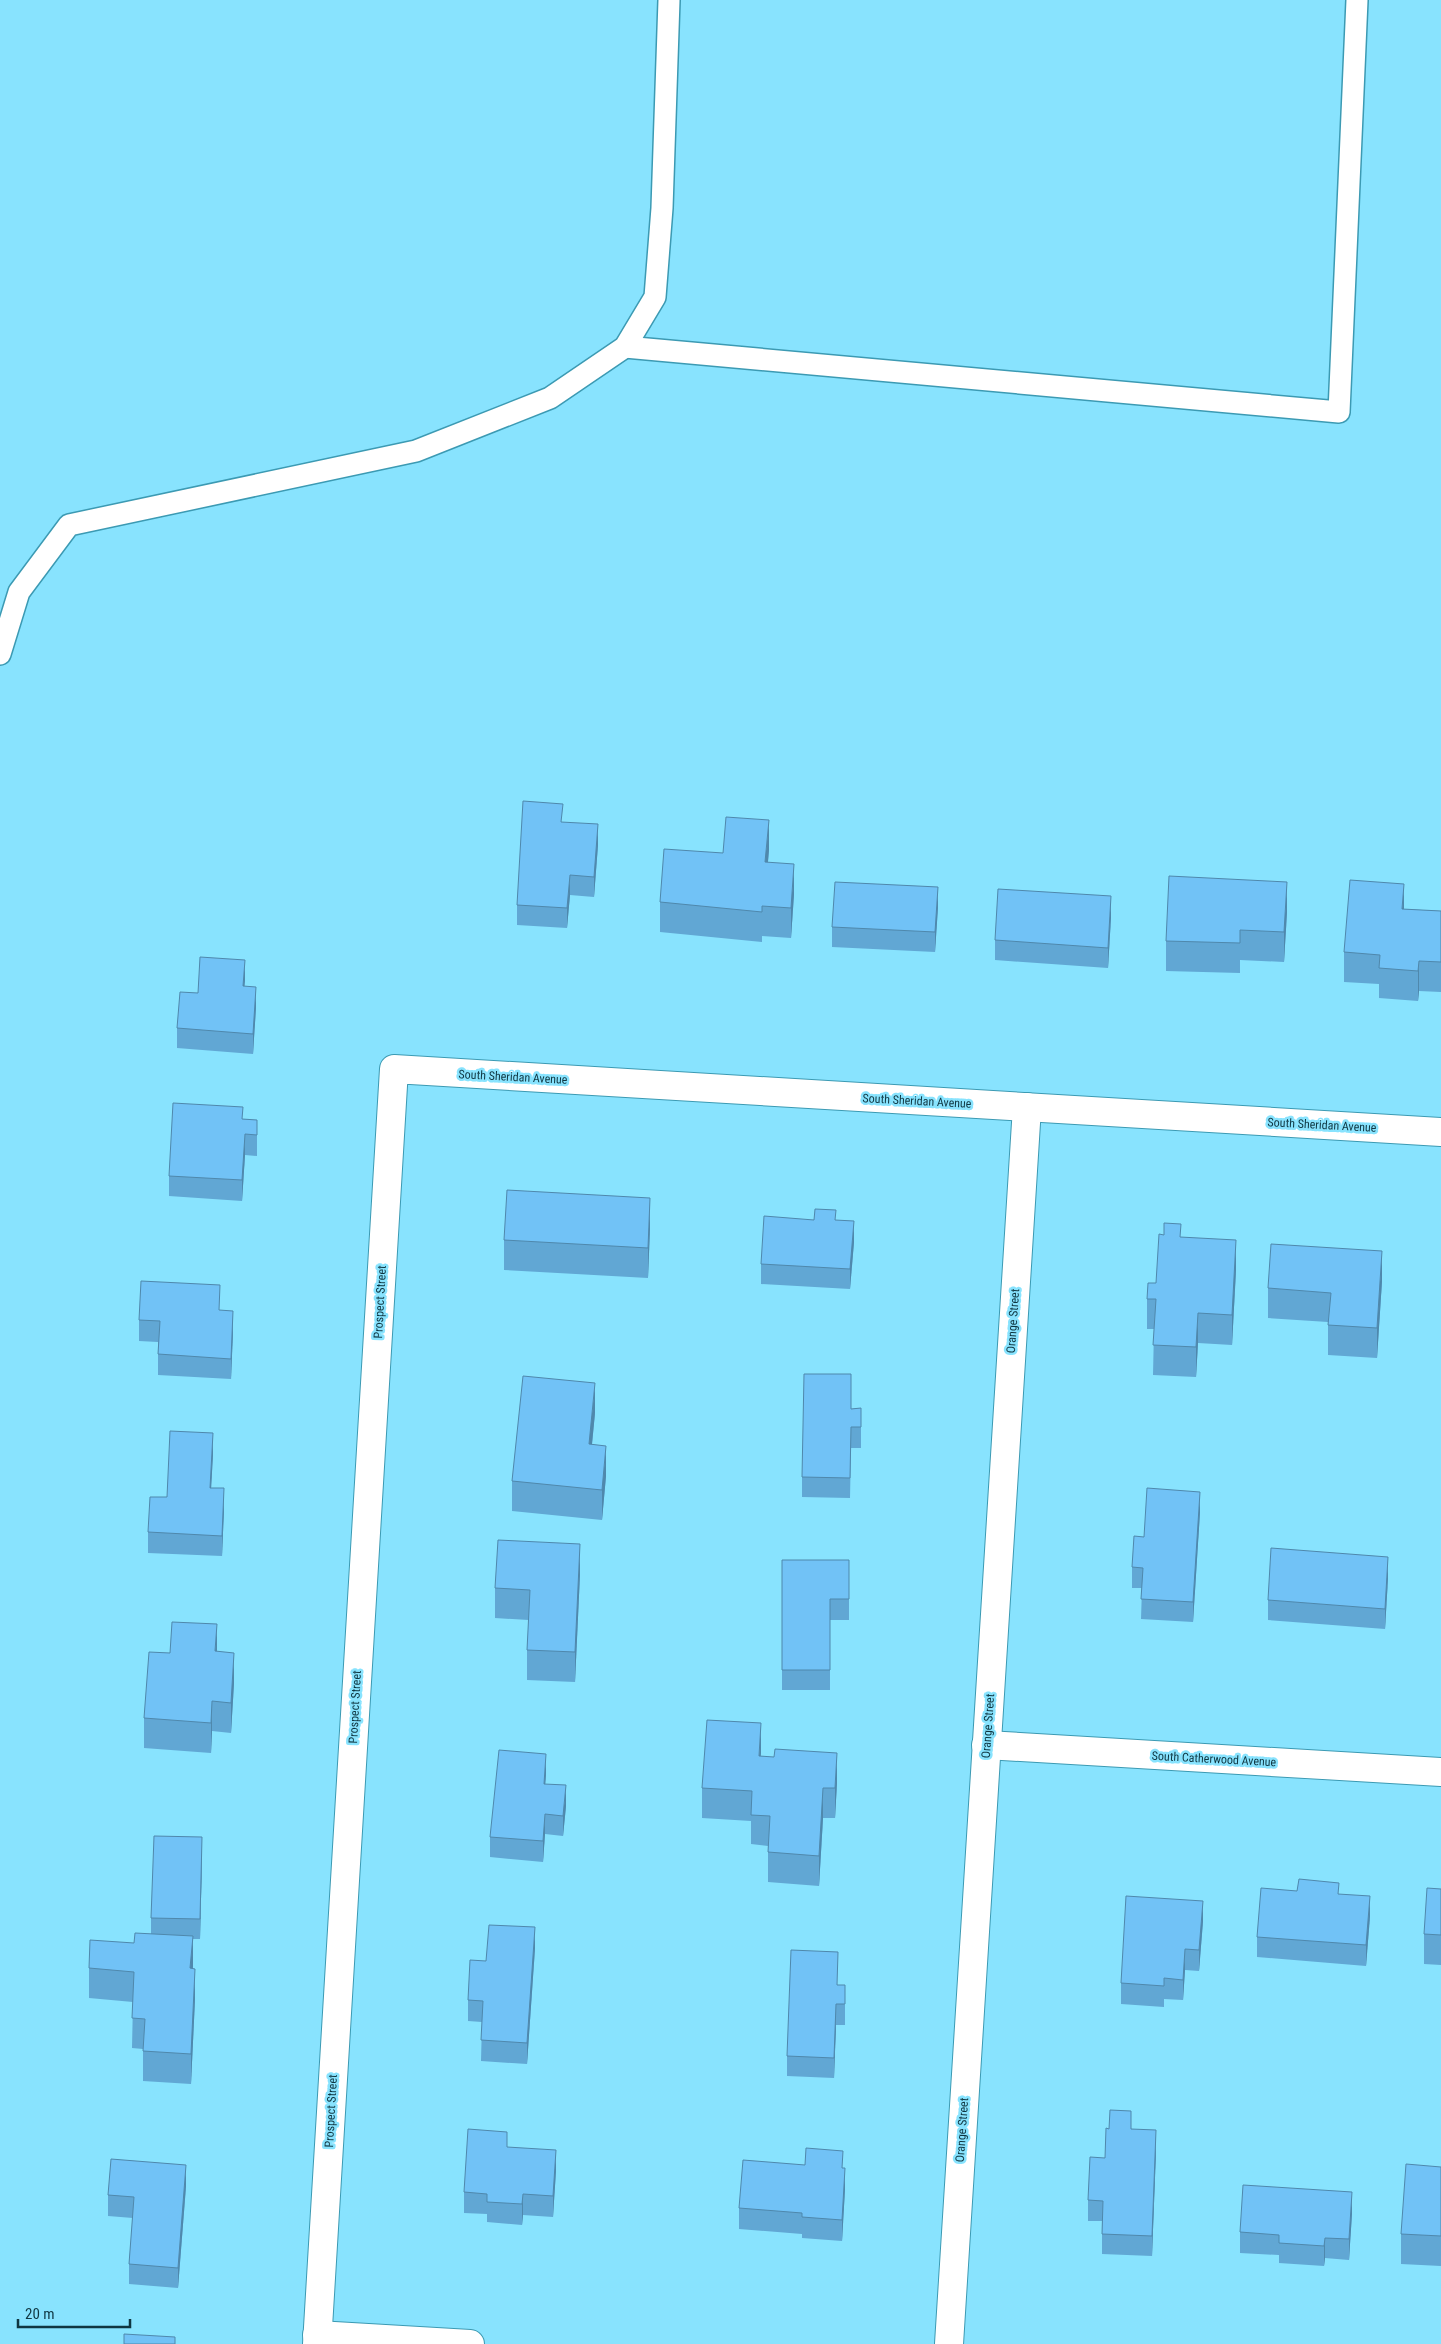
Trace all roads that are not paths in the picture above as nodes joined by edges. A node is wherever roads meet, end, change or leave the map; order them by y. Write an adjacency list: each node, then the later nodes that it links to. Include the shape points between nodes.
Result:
1 (669, 0): 3 (lane, via 662,208 655,297)
2 (1357, 0): 3 (lane, via 1339,412)
3 (626, 347): 4 (lane, via 550,398 416,451 68,525 19,592)
4 (0, 654)
5 (394, 1069): 6 (street, South Sheridan Avenue); 10 (street, Prospect Street)
6 (1027, 1107): 7 (street, South Sheridan Avenue); 8 (street, Orange Street)
7 (1441, 1132)
8 (986, 1745): 9 (street, South Catherwood Avenue); 12 (street, Orange Street)
9 (1441, 1772)
10 (317, 2339): 11 (street)
11 (470, 2344)
12 (949, 2344)

